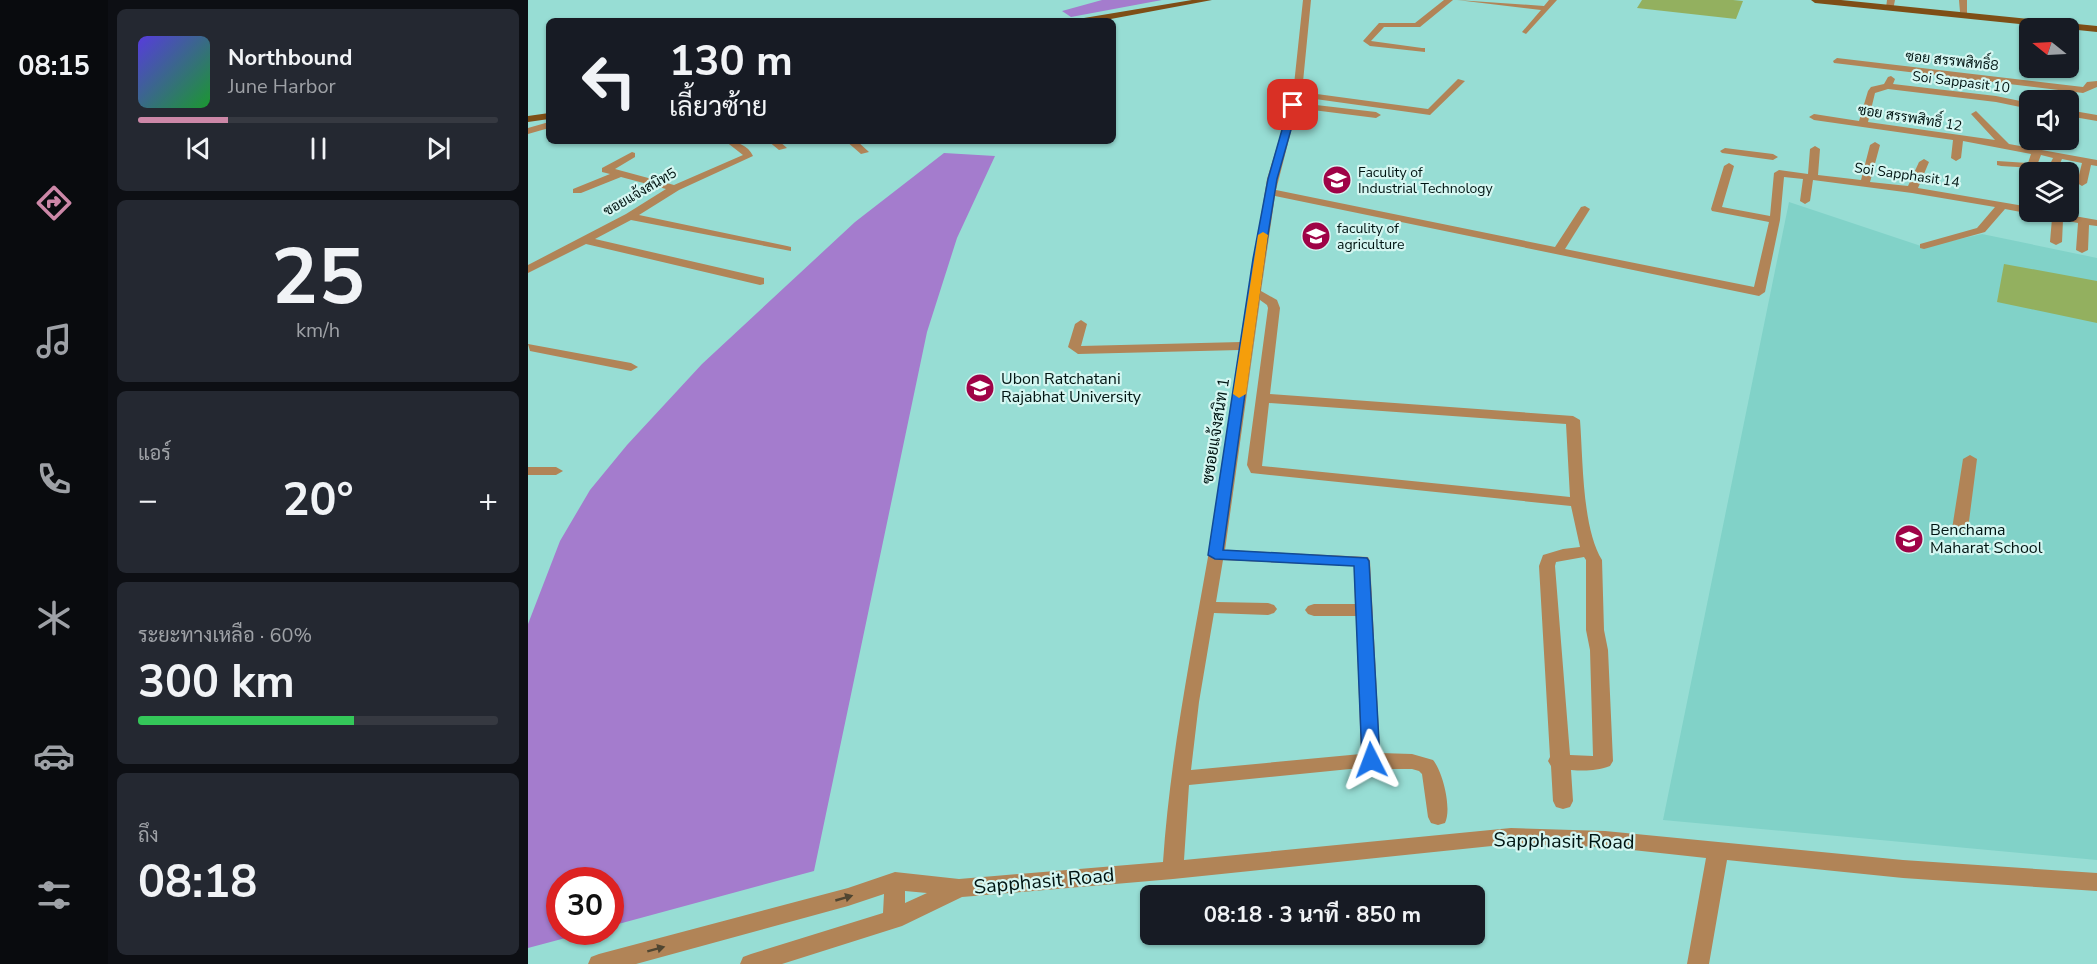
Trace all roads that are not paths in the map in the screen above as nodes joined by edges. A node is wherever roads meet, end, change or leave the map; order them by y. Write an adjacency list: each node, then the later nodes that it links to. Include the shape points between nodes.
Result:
1 (1189, 0): 13 (main road)
2 (1208, 0): 14 (main road)
3 (1307, 0): 23 (street, ซซอยแจ้งสนิท 1)
4 (1449, 0): 17 (street, via 1418,26 1382,25 1367,41)
5 (1461, 0): 11 (street)
6 (1553, 0): 11 (street)
7 (1815, 0): 10 (main road)
8 (1851, 0): 10 (main road)
9 (1963, 0): 12 (street)
10 (1891, 4): 12 (main road); 15 (main road)
11 (1546, 8): 16 (street)
12 (1964, 12): 15 (main road)
13 (1087, 18)
14 (1102, 18)
15 (2097, 27)
16 (1526, 32)
17 (1422, 50)
18 (1837, 61): 19 (street, ซอย สรรพสิทธิ์8)
19 (1895, 68): 21 (street, ซอย สรรพสิทธิ์8, via 1948,79 2055,90 2083,90); 22 (street)
20 (1461, 81): 23 (street, via 1430,112)
21 (2097, 84)
22 (1888, 86): 24 (street, Soi Sappasit 10); 32 (street, via 1871,93)
23 (1295, 100): 27 (street); 64 (street, ซซอยแจ้งสนิท 1, via 1272,179)
24 (2019, 104)
25 (546, 114): 29 (main road)
26 (1976, 114): 39 (street, ซอย สรรพสิทธิ์ 12)
27 (1376, 115)
28 (2079, 115): 31 (street)
29 (528, 117)
30 (1814, 117): 32 (street, ซอย สรรพสิทธิ์ 12)
31 (2097, 118)
32 (1863, 125): 35 (street, ซอย สรรพสิทธิ์ 12)
33 (546, 126): 34 (street)
34 (528, 131)
35 (1958, 139): 39 (street, ซอย สรรพสิทธิ์ 12); 51 (street)
36 (734, 144): 61 (street, ซอยแจ้งสนิท5, via 748,156)
37 (777, 144): 41 (street)
38 (855, 144): 46 (street)
39 (2002, 144): 43 (street, ซอย สรรพสิทธิ์ 12)
40 (1875, 145): 59 (street)
41 (782, 148)
42 (1815, 149): 58 (street)
43 (2019, 149)
44 (2021, 150): 47 (street, ซอย สรรพสิทธิ์ 12)
45 (1725, 151): 50 (street)
46 (864, 152)
47 (2037, 152): 49 (street, ซอย สรรพสิทธิ์ 12); 55 (street, via 2032,166)
48 (632, 155): 57 (street, via 606,169)
49 (2059, 156): 53 (street); 54 (street, ซอย สรรพสิทธิ์ 12)
50 (1773, 157)
51 (1956, 158)
52 (1924, 162): 62 (street)
53 (2056, 162)
54 (2094, 162): 60 (street)
55 (2001, 163)
56 (1729, 166): 71 (street, via 1716,209)
57 (620, 174): 61 (street); 63 (street)
58 (1811, 177): 59 (street, Soi Sapphasit 14); 65 (street); 71 (street, Soi Sapphasit 14, via 1779,173)
59 (1865, 183): 62 (street, Soi Sapphasit 14)
60 (2082, 183)
61 (675, 188): 69 (street, ซอยแจ้งสนิท5)
62 (1912, 189): 66 (street, Soi Sapphasit 14)
63 (577, 191)
64 (1272, 192): 80 (street); 83 (street, ซซอยแจ้งสนิท 1)
65 (1805, 201)
66 (2002, 205): 67 (street, Soi Sapphasit 14); 77 (street, via 1981,230)
67 (2019, 208)
68 (1586, 209): 80 (street)
69 (630, 216): 75 (street, ซอยแจ้งสนิท5); 78 (street)
70 (2079, 219): 72 (street)
71 (1775, 220): 80 (street, via 1759,292)
72 (2084, 220): 74 (street); 79 (street)
73 (2057, 222): 76 (street)
74 (2097, 223)
75 (584, 240): 81 (street, ซอยแจ้งสนิท5); 82 (street)
76 (2056, 242)
77 (1924, 246)
78 (787, 249)
79 (2082, 250)
80 (1558, 251)
81 (528, 270)
82 (760, 280)
83 (1255, 292): 86 (street, ซซอยแจ้งสนิท 1); 88 (street, via 1273,303 1274,308)
84 (1081, 324): 86 (street, via 1074,347 1078,350)
85 (531, 343): 87 (street)
86 (1247, 346): 95 (street, ซซอยแจ้งสนิท 1)
87 (631, 367)
88 (1263, 398): 92 (street, via 1573,420); 92 (street, via 1256,470)
89 (1970, 459): 93 (street)
90 (528, 471): 91 (street)
91 (556, 471)
92 (1578, 502): 94 (street)
93 (1960, 529)
94 (1589, 552): 101 (street, via 1556,555 1547,566); 101 (street, via 1594,560 1603,762)
95 (1215, 555): 96 (street, ซซอยแจ้งสนิท 1); 99 (street, via 1362,561)
96 (1207, 607): 97 (street); 102 (street, ซซอยแจ้งสนิท 1)
97 (1268, 609)
98 (1314, 610): 99 (street)
99 (1364, 610): 100 (street)
100 (1371, 760): 102 (street); 104 (street, via 1410,760 1428,765)
101 (1558, 761): 103 (street)
102 (1180, 779): 106 (street, ซซอยแจ้งสนิท 1)
103 (1563, 801)
104 (1438, 818)
105 (1718, 850): 106 (street, Sapphasit Road, via 1605,839 1511,836); 108 (street, Sapphasit Road, via 1904,869); 114 (street)
106 (1173, 870): 109 (street, Sapphasit Road)
107 (895, 881): 109 (street); 110 (street); 112 (street, one-way to 107)
108 (2097, 882)
109 (959, 888): 110 (street)
110 (894, 919): 111 (street)
111 (797, 957): 113 (street)
112 (599, 964)
113 (751, 964)
114 (1698, 964)

